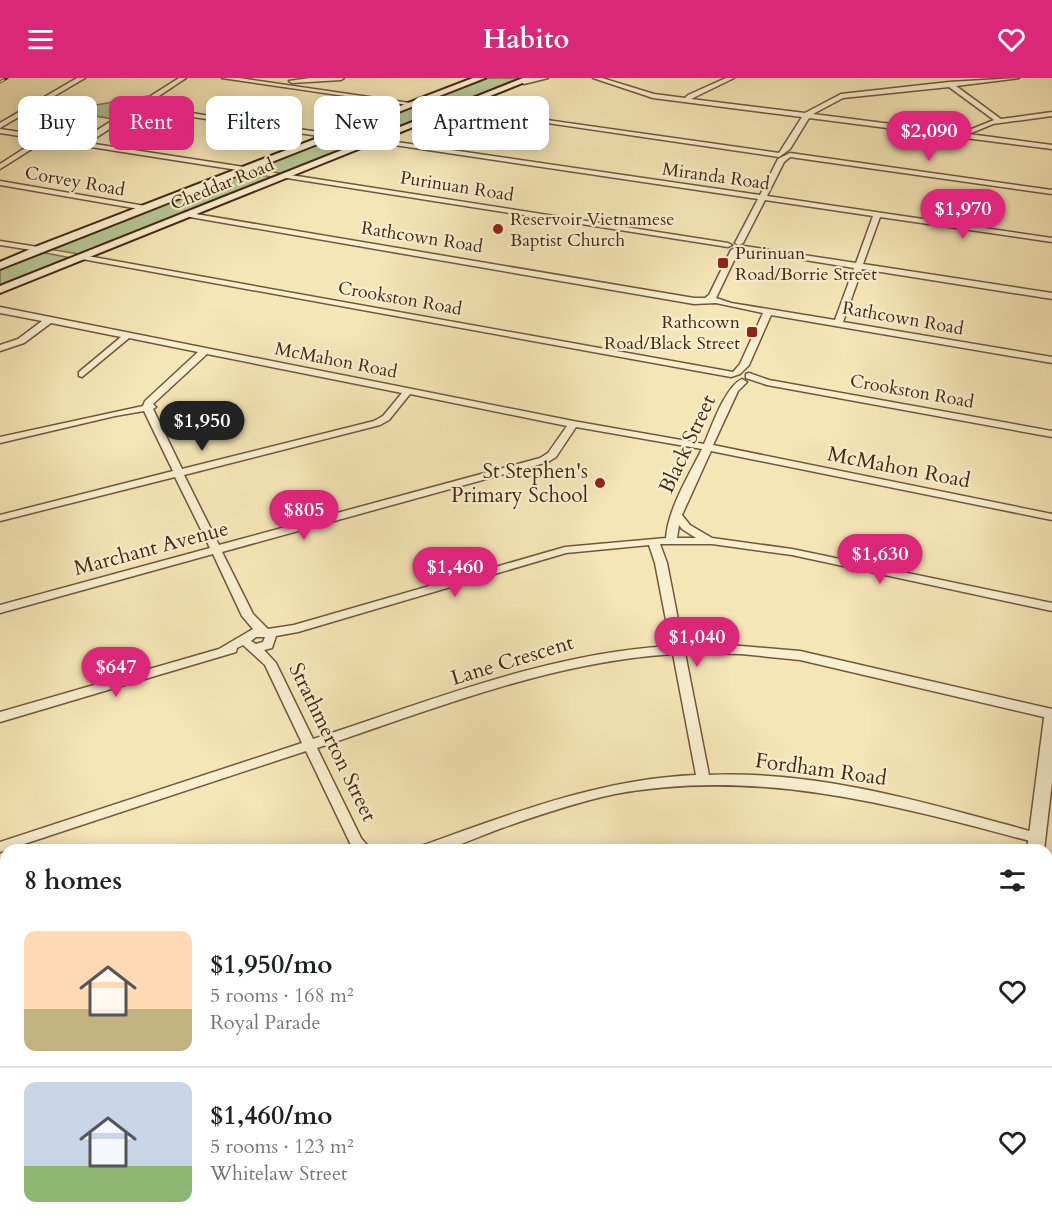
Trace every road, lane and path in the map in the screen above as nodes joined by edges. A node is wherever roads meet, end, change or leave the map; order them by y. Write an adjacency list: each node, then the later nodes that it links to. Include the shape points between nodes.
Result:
1 (82, 78): 24 (street)
2 (183, 78): 14 (street)
3 (225, 78): 13 (street)
4 (341, 78): 13 (street, via 287,82)
5 (480, 78): 15 (main road, Cheddar Road)
6 (546, 78): 11 (street, Cheddar Road)
7 (600, 78): 17 (street, via 653,96)
8 (731, 78): 17 (street)
9 (941, 78): 12 (street)
10 (1016, 78): 12 (street)
11 (527, 80): 16 (main road, Cheddar Road)
12 (951, 85): 21 (street, via 843,97); 22 (street)
13 (280, 86): 18 (street)
14 (155, 96)
15 (434, 96)
16 (487, 96)
17 (686, 100): 21 (street)
18 (412, 104)
19 (1052, 114): 22 (street)
20 (194, 115): 26 (street)
21 (807, 115): 27 (street); 34 (street)
22 (999, 120): 27 (street)
23 (549, 122): 34 (street)
24 (2, 127): 25 (street)
25 (18, 131)
26 (314, 133)
27 (965, 136): 31 (street)
28 (314, 143): 36 (main road, Cheddar Road)
29 (400, 145): 40 (street, Miranda Road)
30 (97, 147): 36 (street)
31 (1052, 147)
32 (26, 150): 35 (street)
33 (353, 150): 37 (main road, Cheddar Road)
34 (785, 155): 39 (street); 40 (street)
35 (0, 166)
36 (244, 170): 37 (main road); 41 (main road, Cheddar Road)
37 (287, 176): 42 (main road, Cheddar Road); 46 (street, Purinuan Road)
38 (0, 183): 41 (street, Corvey Road)
39 (1052, 192)
40 (762, 198): 43 (street, Miranda Road); 46 (street)
41 (145, 208): 47 (main road, Cheddar Road)
42 (190, 215): 48 (main road, Cheddar Road); 53 (street, Rathcown Road, via 699,301)
43 (877, 215): 44 (street, Miranda Road); 49 (street)
44 (1052, 240)
45 (0, 243): 47 (street)
46 (736, 246): 49 (street, Purinuan Road); 53 (street)
47 (38, 249): 48 (main road); 50 (main road, Cheddar Road)
48 (82, 257): 51 (main road, Cheddar Road); 63 (street, Crookston Road)
49 (858, 265): 52 (street, Purinuan Road); 57 (street)
50 (0, 266)
51 (0, 290)
52 (1052, 296)
53 (713, 299): 55 (street, Rathcown Road)
54 (0, 310): 56 (street, McMahon Road)
55 (768, 312): 57 (street, Rathcown Road); 63 (street, Black Street)
56 (49, 320): 58 (street, McMahon Road); 59 (street, via 21,341)
57 (838, 324): 61 (street, Rathcown Road)
58 (127, 336): 60 (street, McMahon Road); 62 (street)
59 (0, 348)
60 (205, 351): 64 (street, McMahon Road); 65 (street)
61 (1052, 360)
62 (82, 374)
63 (739, 377): 67 (street, Crookston Road); 69 (street, Black Street)
64 (408, 391): 66 (street, McMahon Road); 70 (street, via 377,423)
65 (150, 407): 68 (street); 70 (street)
66 (573, 424): 69 (street, McMahon Road); 76 (street, Marchant Avenue, via 552,455 544,460)
67 (1052, 434)
68 (0, 440)
69 (706, 449): 71 (street, Black Street); 72 (street, McMahon Road)
70 (179, 473): 73 (street); 76 (street)
71 (677, 515): 74 (street, Black Street); 75 (street, Black Street, via 686,527)
72 (1051, 517)
73 (0, 518)
74 (666, 541): 75 (street); 79 (street, via 565,550); 80 (street, Black Street, via 661,563)
75 (712, 541): 77 (street, via 792,552)
76 (217, 550): 78 (street, Marchant Avenue); 79 (street)
77 (1052, 608)
78 (0, 609)
79 (259, 640): 82 (street); 84 (street, Strathmerton Street)
80 (677, 648): 81 (street, Lane Crescent, via 774,652 827,661); 84 (street, Lane Crescent, via 590,657 537,671); 85 (street, Black Street)
81 (1052, 714)
82 (0, 717)
83 (1052, 718): 89 (street)
84 (310, 745): 86 (street, Lane Crescent); 87 (street, Strathmerton Street)
85 (703, 778): 88 (street, Fordham Road, via 644,784 570,800); 89 (street, Fordham Road, via 789,781 860,793)
86 (9, 844)
87 (358, 844)
88 (443, 844)
89 (1036, 844)

